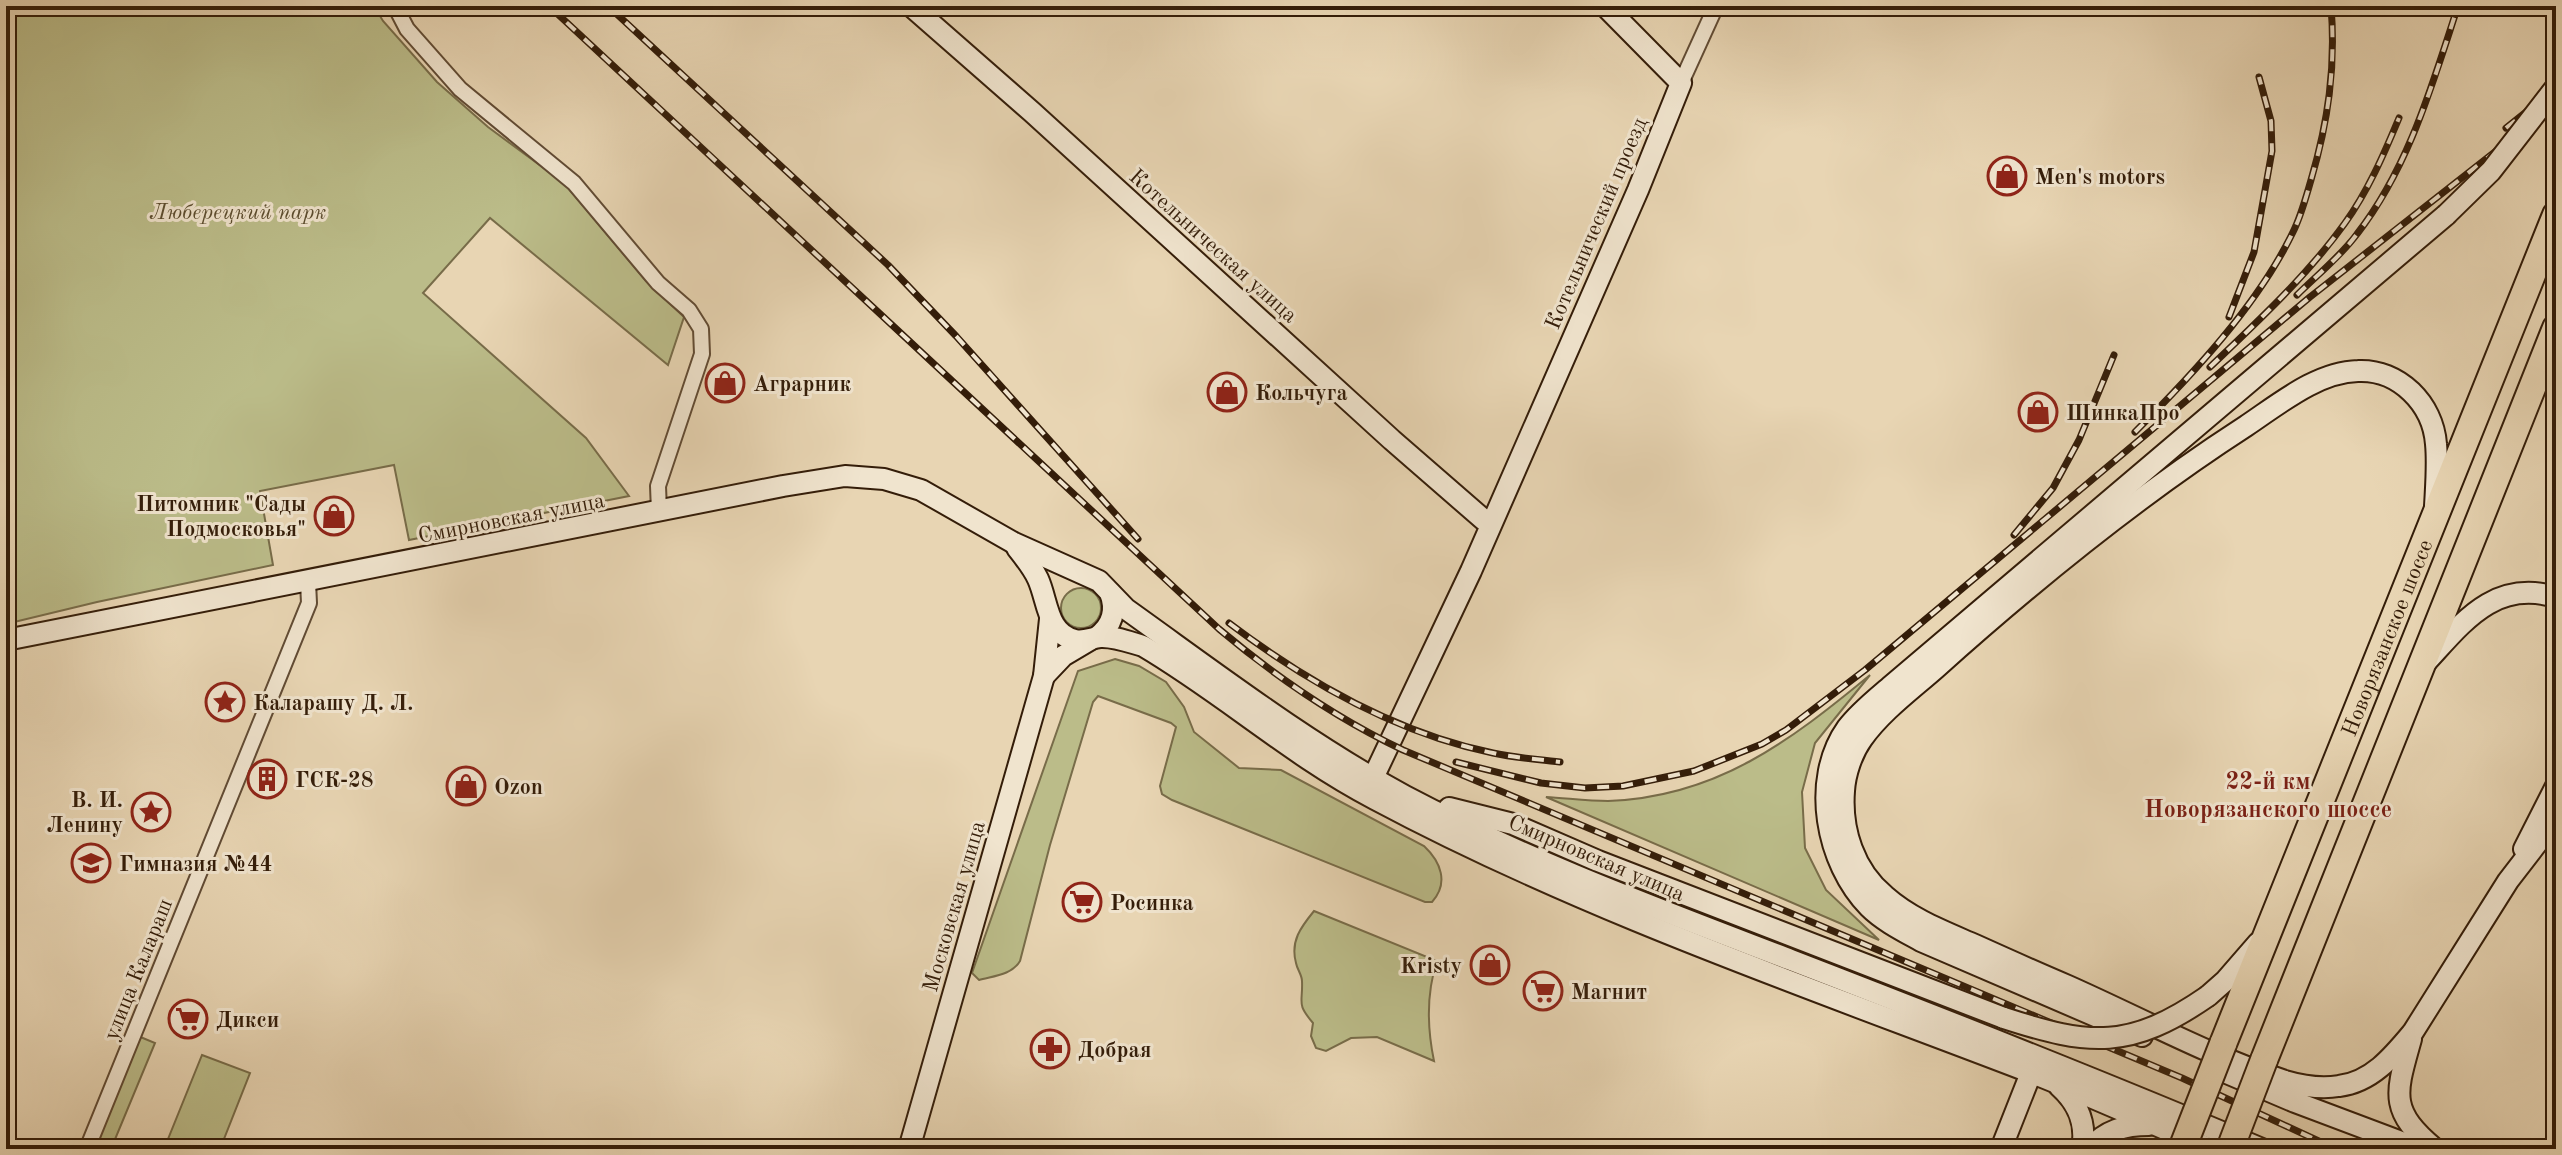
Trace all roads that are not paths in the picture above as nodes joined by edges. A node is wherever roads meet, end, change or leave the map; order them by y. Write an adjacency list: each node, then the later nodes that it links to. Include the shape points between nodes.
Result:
1 (395, 6): 10 (street, via 407,29 460,89 574,183 701,329 702,354 658,486)
2 (911, 6): 12 (main road, Котельническая улица)
3 (1605, 6): 5 (main road)
4 (1716, 6): 5 (street, Котельнический проезд)
5 (1681, 83): 9 (main road, Котельнический проезд)
6 (2556, 87): 44 (main road, bridge, via 2491,171 2446,215 1868,706 1847,729 1832,758 1826,813 1836,854 1869,907 1901,930 2295,1102)
7 (2556, 215): 11 (highway, Новорязанское шоссе)
8 (2556, 328): 22 (highway, Новорязанское шоссе)
9 (1518, 459): 12 (main road, Котельнический проезд); 21 (main road, Котельнический проезд)
10 (659, 511): 13 (main road, Смирновская улица, via 845,476 884,479 921,490); 15 (main road, Смирновская улица)
11 (2435, 519): 29 (highway, Новорязанское шоссе); 30 (main road, via 2436,443 2424,407 2391,377 2356,371 2329,376 2189,463 1967,640 1861,740 1844,787 1846,832 1854,856 1882,894 1903,910 2207,1050 2302,1085 2323,1087 2360,1081 2387,1062)
12 (1484, 520): 21 (main road, Котельнический проезд)
13 (1014, 543): 14 (main road, Смирновская улица); 18 (main road, Смирновская улица, via 1037,576)
14 (1083, 576): 16 (main road, Смирновская улица, via 1099,581); 18 (main road, via 1061,582 1052,595)
15 (308, 582): 20 (main road, Смирновская улица); 35 (street, улица Калараш, via 309,603)
16 (1110, 593): 19 (main road, via 1113,618); 24 (main road, Смирновская улица, via 1239,690)
17 (2556, 597): 22 (main road, via 2531,591 2496,598 2476,609)
18 (1050, 614): 19 (main road, Смирновская улица, via 1066,637); 23 (main road, Московская улица)
19 (1094, 638): 23 (main road, via 1063,656); 31 (main road, Смирновская улица, via 1143,646 1349,785 1492,858)
20 (6, 640)
21 (1436, 640): 24 (main road, Котельнический проезд)
22 (2419, 670): 42 (highway, Новорязанское шоссе, bridge)
23 (1044, 676): 36 (main road, Московская улица)
24 (1373, 778): 26 (main road, Смирновская улица)
25 (2556, 786): 28 (main road)
26 (1410, 798): 29 (main road, bridge, via 1513,824 2004,1018 2081,1039 2135,1033 2174,1018 2225,981); 33 (main road, Смирновская улица, via 1499,843)
27 (2556, 825): 28 (main road)
28 (2508, 881): 30 (main road)
29 (2271, 927): 40 (highway, Новорязанское шоссе, bridge)
30 (2413, 1032): 45 (main road, via 2400,1075 2400,1104 2404,1117)
31 (2031, 1073): 32 (main road, Смирновская улица); 37 (main road)
32 (2056, 1084): 33 (main road, Смирновская улица); 38 (main road, via 2077,1107)
33 (2105, 1093): 34 (main road); 43 (main road)
34 (2154, 1125): 39 (main road, via 2111,1130); 41 (main road)
35 (87, 1149)
36 (909, 1149)
37 (2001, 1149)
38 (2082, 1149)
39 (2089, 1149)
40 (2182, 1149)
41 (2211, 1149)
42 (2230, 1149)
43 (2262, 1149)
44 (2420, 1149)
45 (2435, 1149)

